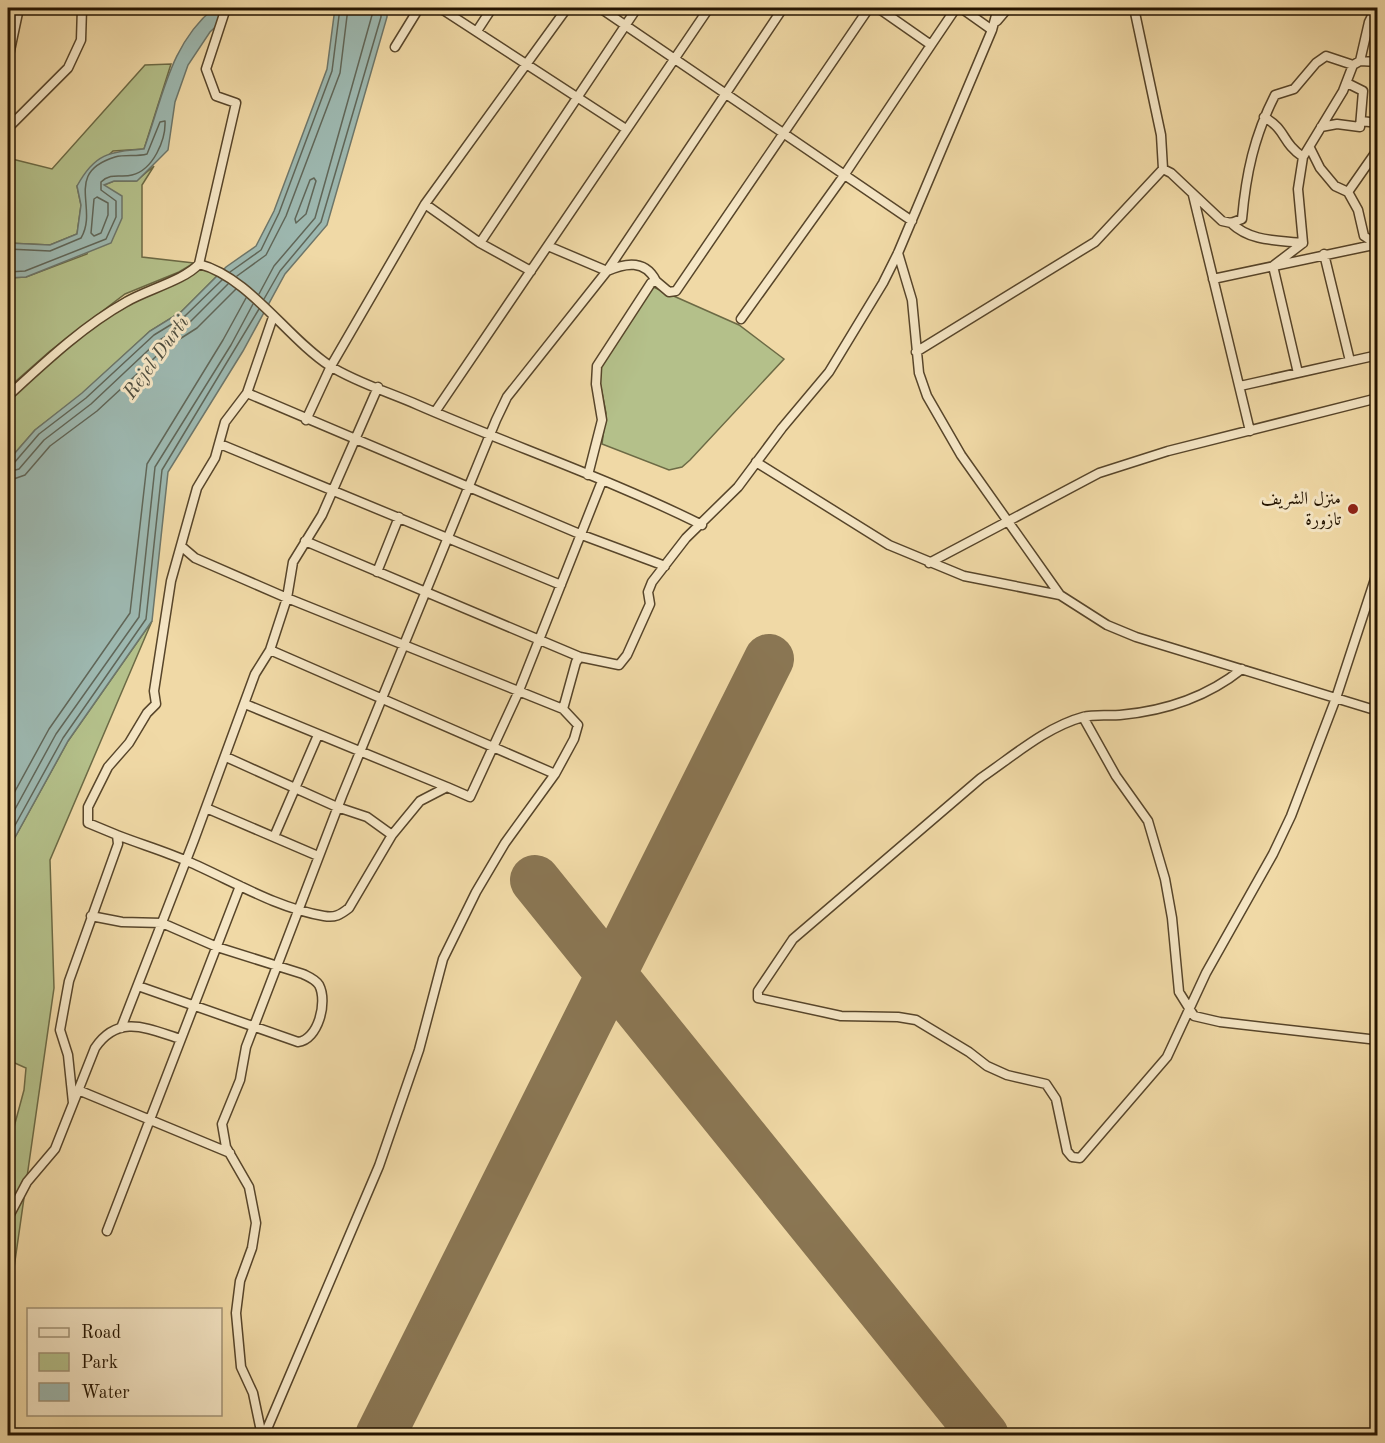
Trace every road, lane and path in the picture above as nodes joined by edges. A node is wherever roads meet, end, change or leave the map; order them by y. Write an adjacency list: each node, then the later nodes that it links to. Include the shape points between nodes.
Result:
1 (19, 8): 26 (street)
2 (82, 8): 37 (street, via 81,40 68,69)
3 (226, 8): 58 (street, via 206,69 216,96 236,103)
4 (419, 8): 24 (street)
5 (440, 8): 22 (street)
6 (492, 8): 22 (street)
7 (567, 8): 29 (street)
8 (600, 8): 20 (street)
9 (637, 8): 20 (street)
10 (709, 8): 25 (street)
11 (783, 8): 31 (street)
12 (869, 8): 39 (street)
13 (878, 8): 23 (street)
14 (956, 8): 23 (street)
15 (961, 8): 21 (street)
16 (998, 8): 21 (street)
17 (1008, 8): 21 (street)
18 (1134, 8): 43 (street, via 1161,135)
19 (1376, 8): 28 (street)
20 (625, 25): 25 (street); 32 (street)
21 (993, 27): 48 (street)
22 (477, 32): 29 (street)
23 (931, 45): 44 (street)
24 (395, 48)
25 (674, 58): 31 (street); 38 (street)
26 (8, 60)
27 (1377, 62): 28 (street)
28 (1356, 63): 30 (street); 33 (street, via 1326,56 1294,88 1275,95)
29 (527, 64): 32 (street); 47 (street)
30 (1347, 84): 34 (street, via 1363,91); 36 (street)
31 (725, 93): 39 (street); 61 (street)
32 (577, 97): 38 (street); 52 (street)
33 (1264, 117): 42 (street, via 1281,129 1288,147); 49 (street, via 1246,174 1242,219)
34 (1361, 121): 35 (street); 36 (street, via 1360,127)
35 (1377, 123)
36 (1321, 127): 40 (street)
37 (8, 128)
38 (626, 129): 54 (street)
39 (784, 133): 44 (street); 63 (street, via 676,291 669,292)
40 (1310, 148): 42 (street); 45 (street, via 1335,186)
41 (1377, 149): 45 (street)
42 (1303, 157): 53 (street, via 1298,189)
43 (1162, 169): 46 (street); 66 (street, via 1095,242)
44 (845, 174): 48 (street); 65 (street)
45 (1348, 192): 51 (street, via 1358,210)
46 (1193, 194): 49 (street, via 1222,221); 62 (street)
47 (425, 204): 52 (street); 69 (street)
48 (912, 221): 56 (street)
49 (1232, 223): 53 (street, via 1253,238)
50 (1377, 234): 51 (street)
51 (1364, 236): 55 (street)
52 (480, 243): 60 (street)
53 (1303, 243): 59 (street)
54 (548, 246): 60 (street); 61 (street)
55 (1377, 246): 57 (street)
56 (898, 253): 66 (street, via 912,300); 82 (street, via 829,372)
57 (1324, 254): 59 (street); 68 (street)
58 (199, 264): 64 (street, via 215,268); 74 (street, via 190,274 125,302 53,355)
59 (1272, 266): 62 (street); 70 (street)
60 (531, 271): 76 (street)
61 (607, 271): 63 (street, via 626,264 640,265); 79 (street, via 507,398)
62 (1214, 279): 71 (street)
63 (656, 281): 83 (street, via 647,287 597,366 602,420)
64 (273, 317): 69 (street); 73 (street)
65 (741, 320)
66 (916, 352): 88 (street, via 927,396 961,455)
67 (1377, 355): 68 (street)
68 (1350, 361): 70 (street)
69 (331, 366): 72 (street); 77 (street)
70 (1298, 373): 71 (street)
71 (1240, 386): 78 (street)
72 (378, 387): 76 (street); 80 (street)
73 (247, 393): 77 (street); 81 (street, via 225,422)
74 (8, 396)
75 (1377, 398): 78 (street)
76 (435, 412): 79 (street)
77 (306, 420): 80 (street)
78 (1250, 431): 88 (street, via 1099,473)
79 (489, 436): 83 (street); 85 (street)
80 (355, 439): 85 (street); 86 (street)
81 (220, 444): 86 (street); 93 (street, via 199,483)
82 (756, 462): 89 (street); 94 (street, via 890,545)
83 (588, 475): 84 (street)
84 (602, 481): 89 (street); 90 (street)
85 (469, 486): 90 (street); 91 (street)
86 (333, 491): 87 (street); 92 (street)
87 (399, 517): 91 (street); 97 (street)
88 (1007, 521): 94 (street); 100 (street)
89 (702, 525): 95 (street)
90 (582, 535): 95 (street); 98 (street)
91 (448, 538): 98 (street); 99 (street)
92 (305, 541): 97 (street); 101 (street, via 293,562)
93 (181, 546): 101 (street, via 195,558); 123 (street, via 162,636 154,691 156,704 108,767 88,807 88,823)
94 (929, 563): 100 (street, via 964,576)
95 (664, 566): 105 (street, via 648,592 650,604 619,665)
96 (1377, 570): 109 (street)
97 (377, 572): 99 (street)
98 (561, 585): 102 (street)
99 (426, 592): 102 (street); 103 (street)
100 (1060, 595): 106 (street, via 1120,631)
101 (287, 598): 103 (street); 104 (street)
102 (539, 638): 105 (street); 107 (street)
103 (405, 646): 107 (street); 108 (street)
104 (270, 650): 108 (street); 110 (street, via 260,662)
105 (580, 657): 111 (street)
106 (1242, 669): 109 (street); 113 (street, via 1213,690 1176,705)
107 (518, 693): 111 (street); 115 (street)
108 (383, 698): 115 (street); 116 (street)
109 (1336, 698): 112 (street); 136 (street, via 1273,854)
110 (245, 704): 114 (street); 117 (street)
111 (563, 709): 118 (street, via 578,725)
112 (1377, 711)
113 (1083, 717): 136 (street, via 1154,837 1172,918 1179,992); 136 (street, via 1036,741 981,778 849,890 793,939 757,995 762,1001 840,1016 916,1020 987,1066 1046,1084 1056,1099 1066,1151 1080,1158 1167,1057)
114 (318, 735): 116 (street); 119 (street)
115 (491, 747): 118 (street); 120 (street, via 470,797)
116 (360, 752): 120 (street); 121 (street)
117 (226, 757): 119 (street); 122 (street)
118 (555, 774): 147 (street, via 505,843 443,959 419,1050 379,1166)
119 (296, 787): 121 (street); 125 (street)
120 (447, 787): 124 (street, via 420,801)
121 (338, 807): 124 (street, via 367,817); 126 (street)
122 (206, 808): 125 (street); 127 (street)
123 (117, 835): 127 (street); 130 (street, via 109,875)
124 (392, 835): 129 (street, via 349,908 338,916)
125 (274, 837): 126 (street)
126 (318, 856): 129 (street)
127 (185, 860): 128 (street); 131 (street)
128 (240, 886): 129 (street); 132 (street)
129 (298, 909): 133 (street)
130 (91, 916): 131 (street); 142 (street, via 73,966 60,1030 68,1055)
131 (162, 923): 132 (street); 134 (street)
132 (217, 947): 133 (street); 135 (street)
133 (277, 966): 138 (street); 138 (street, via 314,979 319,985 322,1009 318,1021 313,1034 298,1042)
134 (138, 986): 135 (street); 137 (street)
135 (193, 1007): 138 (street); 139 (street)
136 (1188, 1009): 140 (street, via 1205,1020)
137 (121, 1028): 139 (street, via 141,1027); 141 (street, via 111,1030 99,1041)
138 (253, 1029): 144 (street, via 240,1080 223,1119)
139 (181, 1039): 143 (street)
140 (1377, 1040)
141 (78, 1090): 142 (street); 143 (street)
142 (73, 1103): 145 (street, via 55,1149 27,1182)
143 (151, 1118): 144 (street); 146 (street)
144 (230, 1153): 147 (street, via 249,1187 256,1223 240,1281 236,1313 242,1367)
145 (8, 1218)
146 (107, 1231)
147 (263, 1436)

